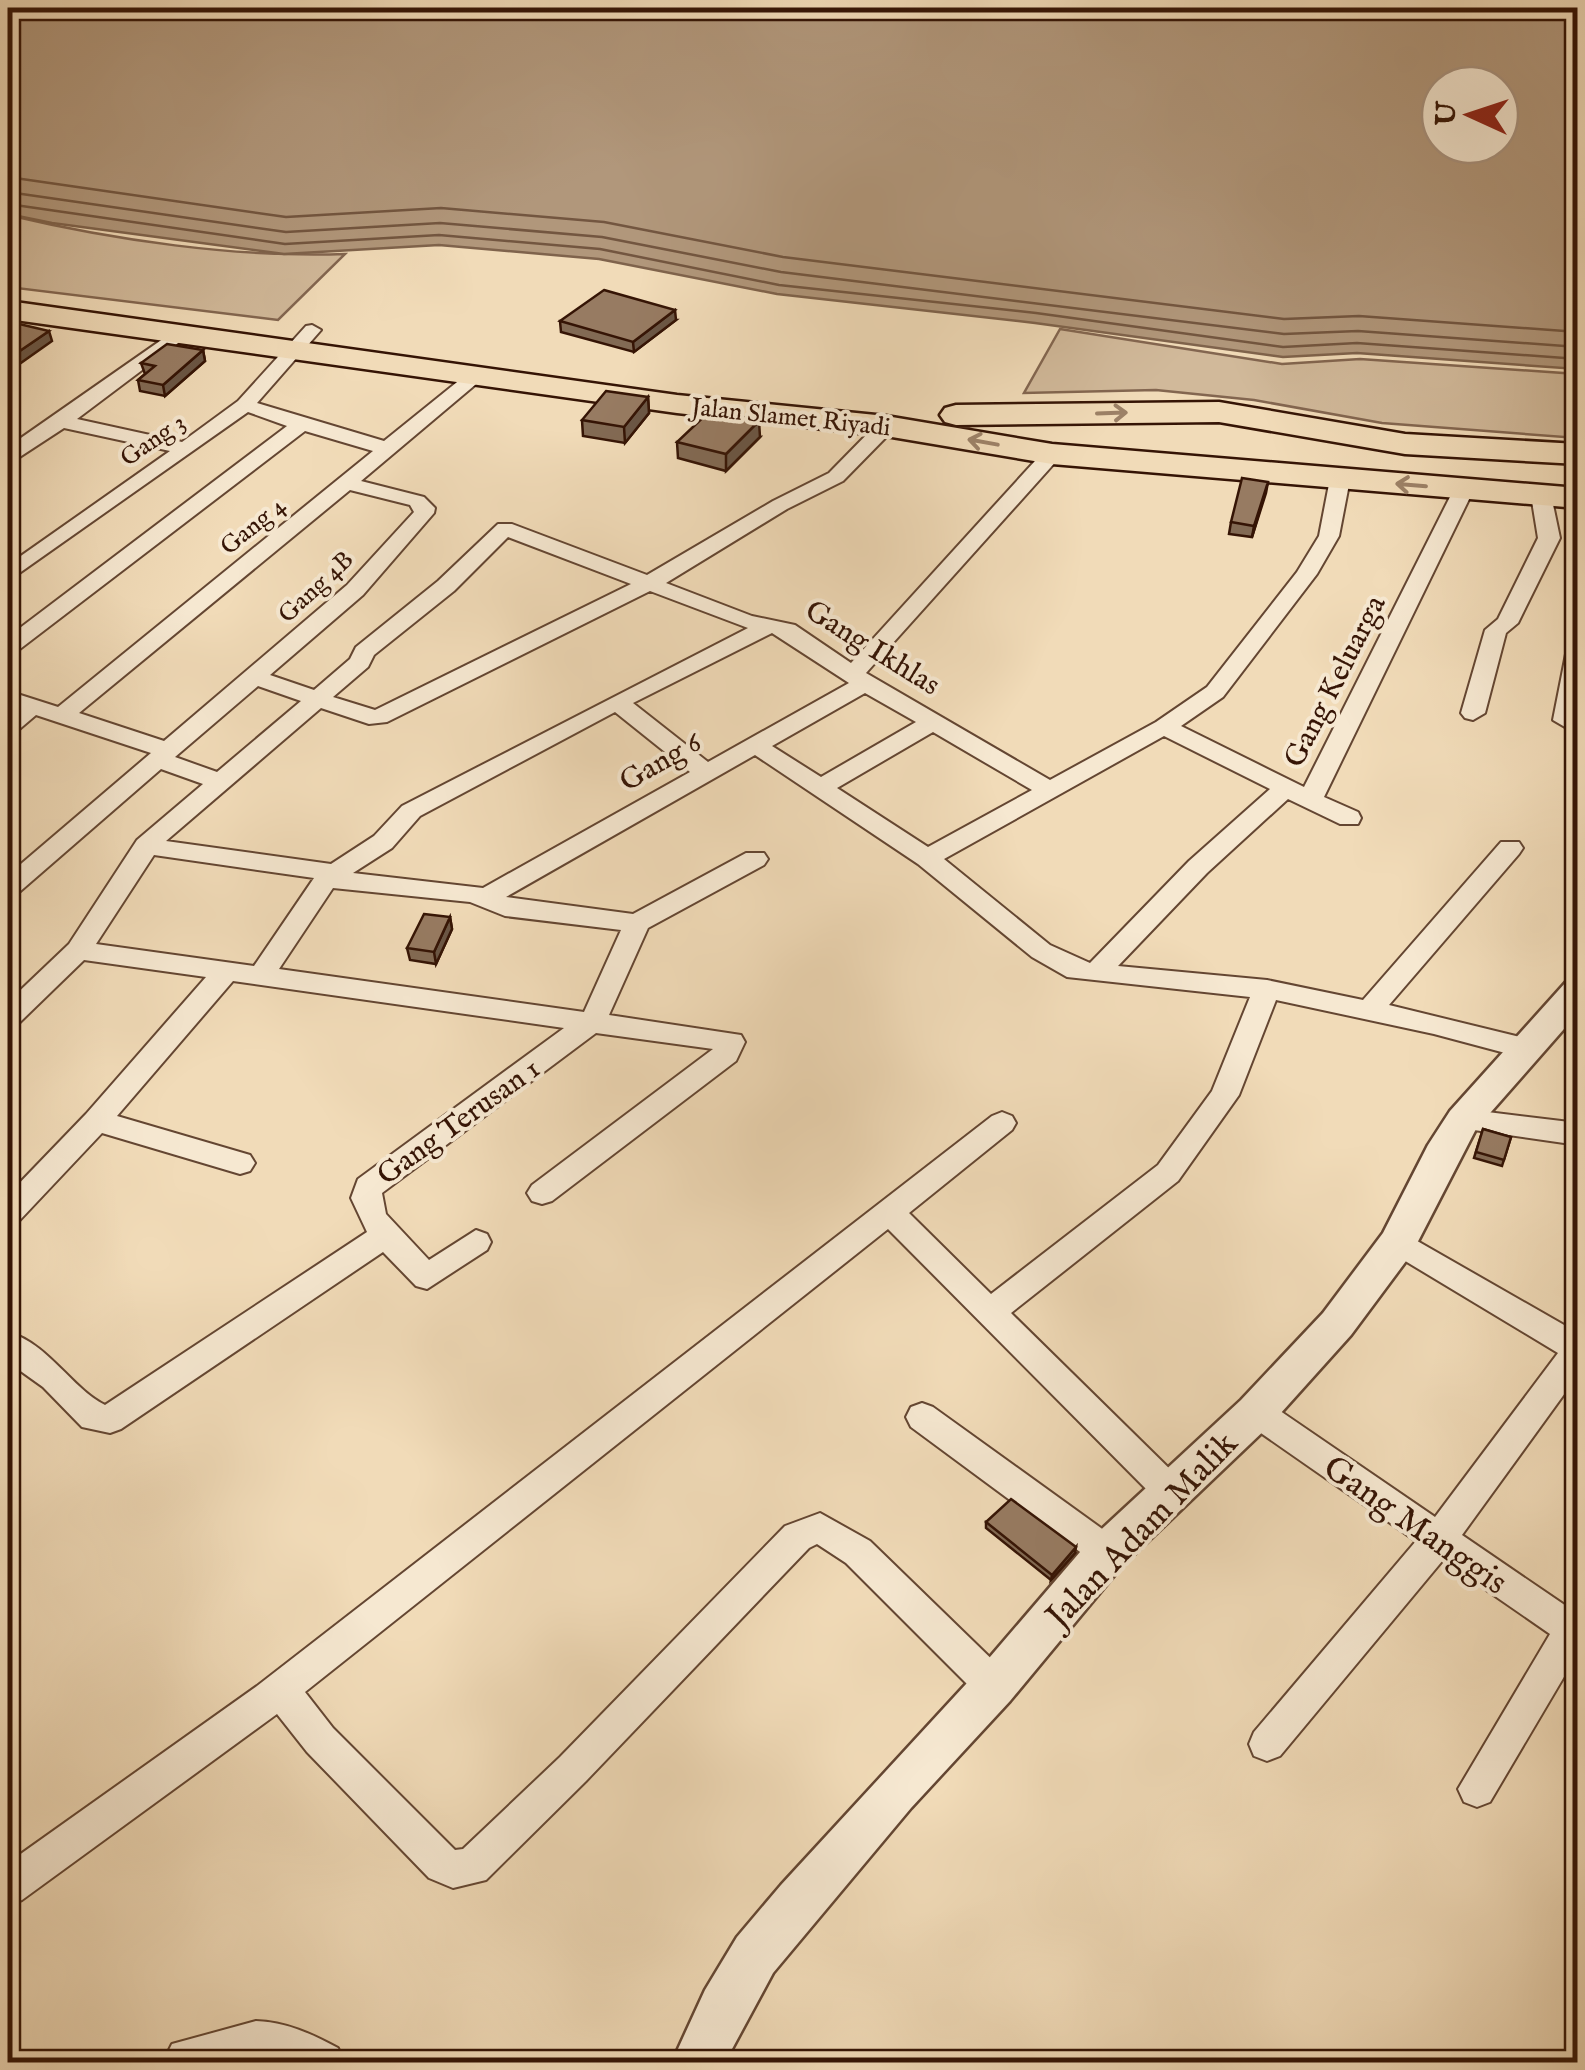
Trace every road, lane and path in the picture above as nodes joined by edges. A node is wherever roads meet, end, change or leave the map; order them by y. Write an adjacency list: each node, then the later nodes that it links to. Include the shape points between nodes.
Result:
1 (8, 293): 4 (highway, Jalan Slamet Riyadi)
2 (8, 310): 3 (highway, Jalan Slamet Riyadi)
3 (180, 333): 4 (highway, Jalan Slamet Riyadi); 8 (street)
4 (303, 339): 5 (highway, Jalan Slamet Riyadi); 7 (street, Gang 3)
5 (349, 345): 6 (highway, Jalan Slamet Riyadi); 9 (highway, Jalan Slamet Riyadi, one-way to 9, via 938,414 1187,410)
6 (479, 374): 11 (highway, Jalan Slamet Riyadi); 13 (street, Gang 4)
7 (245, 405): 10 (street); 12 (street, Gang 3)
8 (61, 421): 12 (street); 16 (street)
9 (1273, 421): 15 (highway, Jalan Slamet Riyadi, via 1405,444); 17 (highway, via 1206,426 1191,436 1198,455); 19 (highway, Jalan Slamet Riyadi)
10 (302, 424): 13 (street); 27 (street)
11 (886, 426): 14 (highway, Jalan Slamet Riyadi, one-way to 11); 25 (street, via 836,477)
12 (186, 449): 24 (street, Gang 3)
13 (388, 450): 21 (street, Gang 4)
14 (1052, 454): 17 (highway, Jalan Slamet Riyadi); 30 (street, Gang 6)
15 (1578, 454)
16 (8, 456)
17 (1222, 469): 20 (highway, Jalan Slamet Riyadi)
18 (1578, 476): 19 (highway, Jalan Slamet Riyadi)
19 (1473, 478): 20 (highway, Jalan Slamet Riyadi, one-way to 20); 22 (highway, Jalan Slamet Riyadi); 47 (street, Gang Keluarga)
20 (1340, 479): 39 (street, via 1328,536 1306,574 1215,692)
21 (347, 484): 29 (street, Gang 4B, via 426,508 355,590); 35 (street, Gang 4)
22 (1541, 495): 23 (highway, Jalan Slamet Riyadi); 34 (street, via 1549,538 1507,623 1496,630)
23 (1578, 498)
24 (8, 575)
25 (650, 583): 26 (street, Gang Ikhlas); 31 (street, via 379,717); 31 (street, Gang Ikhlas, via 504,528)
26 (772, 625): 30 (street, Gang Ikhlas); 33 (street)
27 (8, 648)
28 (1577, 655): 36 (street)
29 (255, 677): 31 (street); 41 (street, Gang 4B)
30 (859, 678): 37 (street, Gang Ikhlas); 40 (street, Gang 6)
31 (317, 698): 43 (street)
32 (19, 702): 35 (street); 38 (street)
33 (617, 702): 42 (street); 53 (street, via 411,811 383,842)
34 (1473, 713)
35 (60, 717): 41 (street)
36 (1565, 720)
37 (932, 723): 44 (street); 46 (street, Gang Ikhlas)
38 (8, 727)
39 (1164, 727): 45 (street); 46 (street)
40 (756, 744): 42 (street, Gang 6); 44 (street)
41 (164, 756): 43 (street); 54 (street, Gang 4B)
42 (706, 772): 55 (street, Gang 6)
43 (218, 781): 49 (street)
44 (820, 788): 51 (street)
45 (1286, 788): 47 (street, Gang Keluarga); 60 (street, Gang Keluarga, via 1198,866)
46 (1052, 791): 51 (street)
47 (1310, 800): 48 (street)
48 (1349, 818)
49 (146, 846): 53 (street); 57 (street)
50 (1510, 848): 64 (street)
51 (927, 858): 60 (street, via 1058,963)
52 (755, 859): 56 (street)
53 (331, 876): 55 (street); 59 (street)
54 (12, 879)
55 (487, 897): 56 (street, via 505,907)
56 (636, 923): 65 (street)
57 (78, 950): 58 (street); 63 (street)
58 (227, 971): 59 (street); 68 (street)
59 (261, 974): 65 (street)
60 (1095, 974): 61 (street)
61 (1268, 989): 64 (street); 78 (street, via 1225,1095 1168,1173)
62 (1578, 990): 66 (street, Jalan Adam Malik)
63 (17, 1008)
64 (1370, 1010): 66 (street)
65 (593, 1022): 72 (street, via 727,1039 732,1047); 75 (street, Gang Terusan 1, via 368,1188 364,1206)
66 (1524, 1048): 67 (street, Jalan Adam Malik)
67 (1463, 1120): 70 (street); 77 (street, Jalan Adam Malik)
68 (96, 1121): 71 (street); 73 (street)
69 (1002, 1123): 74 (street)
70 (1578, 1134)
71 (240, 1163)
72 (542, 1193)
73 (8, 1214)
74 (891, 1214): 78 (street); 88 (street)
75 (386, 1234): 76 (street, via 427,1277); 79 (street, via 110,1419 93,1417)
76 (476, 1242)
77 (1398, 1242): 80 (street); 81 (street, Jalan Adam Malik, via 1337,1324)
78 (988, 1313): 83 (street)
79 (8, 1345)
80 (1578, 1349): 84 (street)
81 (1256, 1412): 83 (street, Jalan Adam Malik); 84 (street, Gang Manggis)
82 (922, 1417): 85 (street)
83 (1170, 1491): 85 (street, Jalan Adam Malik)
84 (1438, 1540): 86 (street, Gang Manggis); 89 (street)
85 (1107, 1552): 87 (street, Jalan Adam Malik)
86 (1575, 1628): 90 (street)
87 (994, 1686): 88 (street, via 858,1552 820,1528 798,1537 472,1868 453,1870 368,1792); 94 (street, Jalan Adam Malik, via 755,1955)
88 (280, 1689): 91 (street)
89 (1267, 1744)
90 (1477, 1789)
91 (8, 1886)
92 (182, 2062): 93 (street, via 248,2041 290,2044)
93 (324, 2062)
94 (698, 2062)

